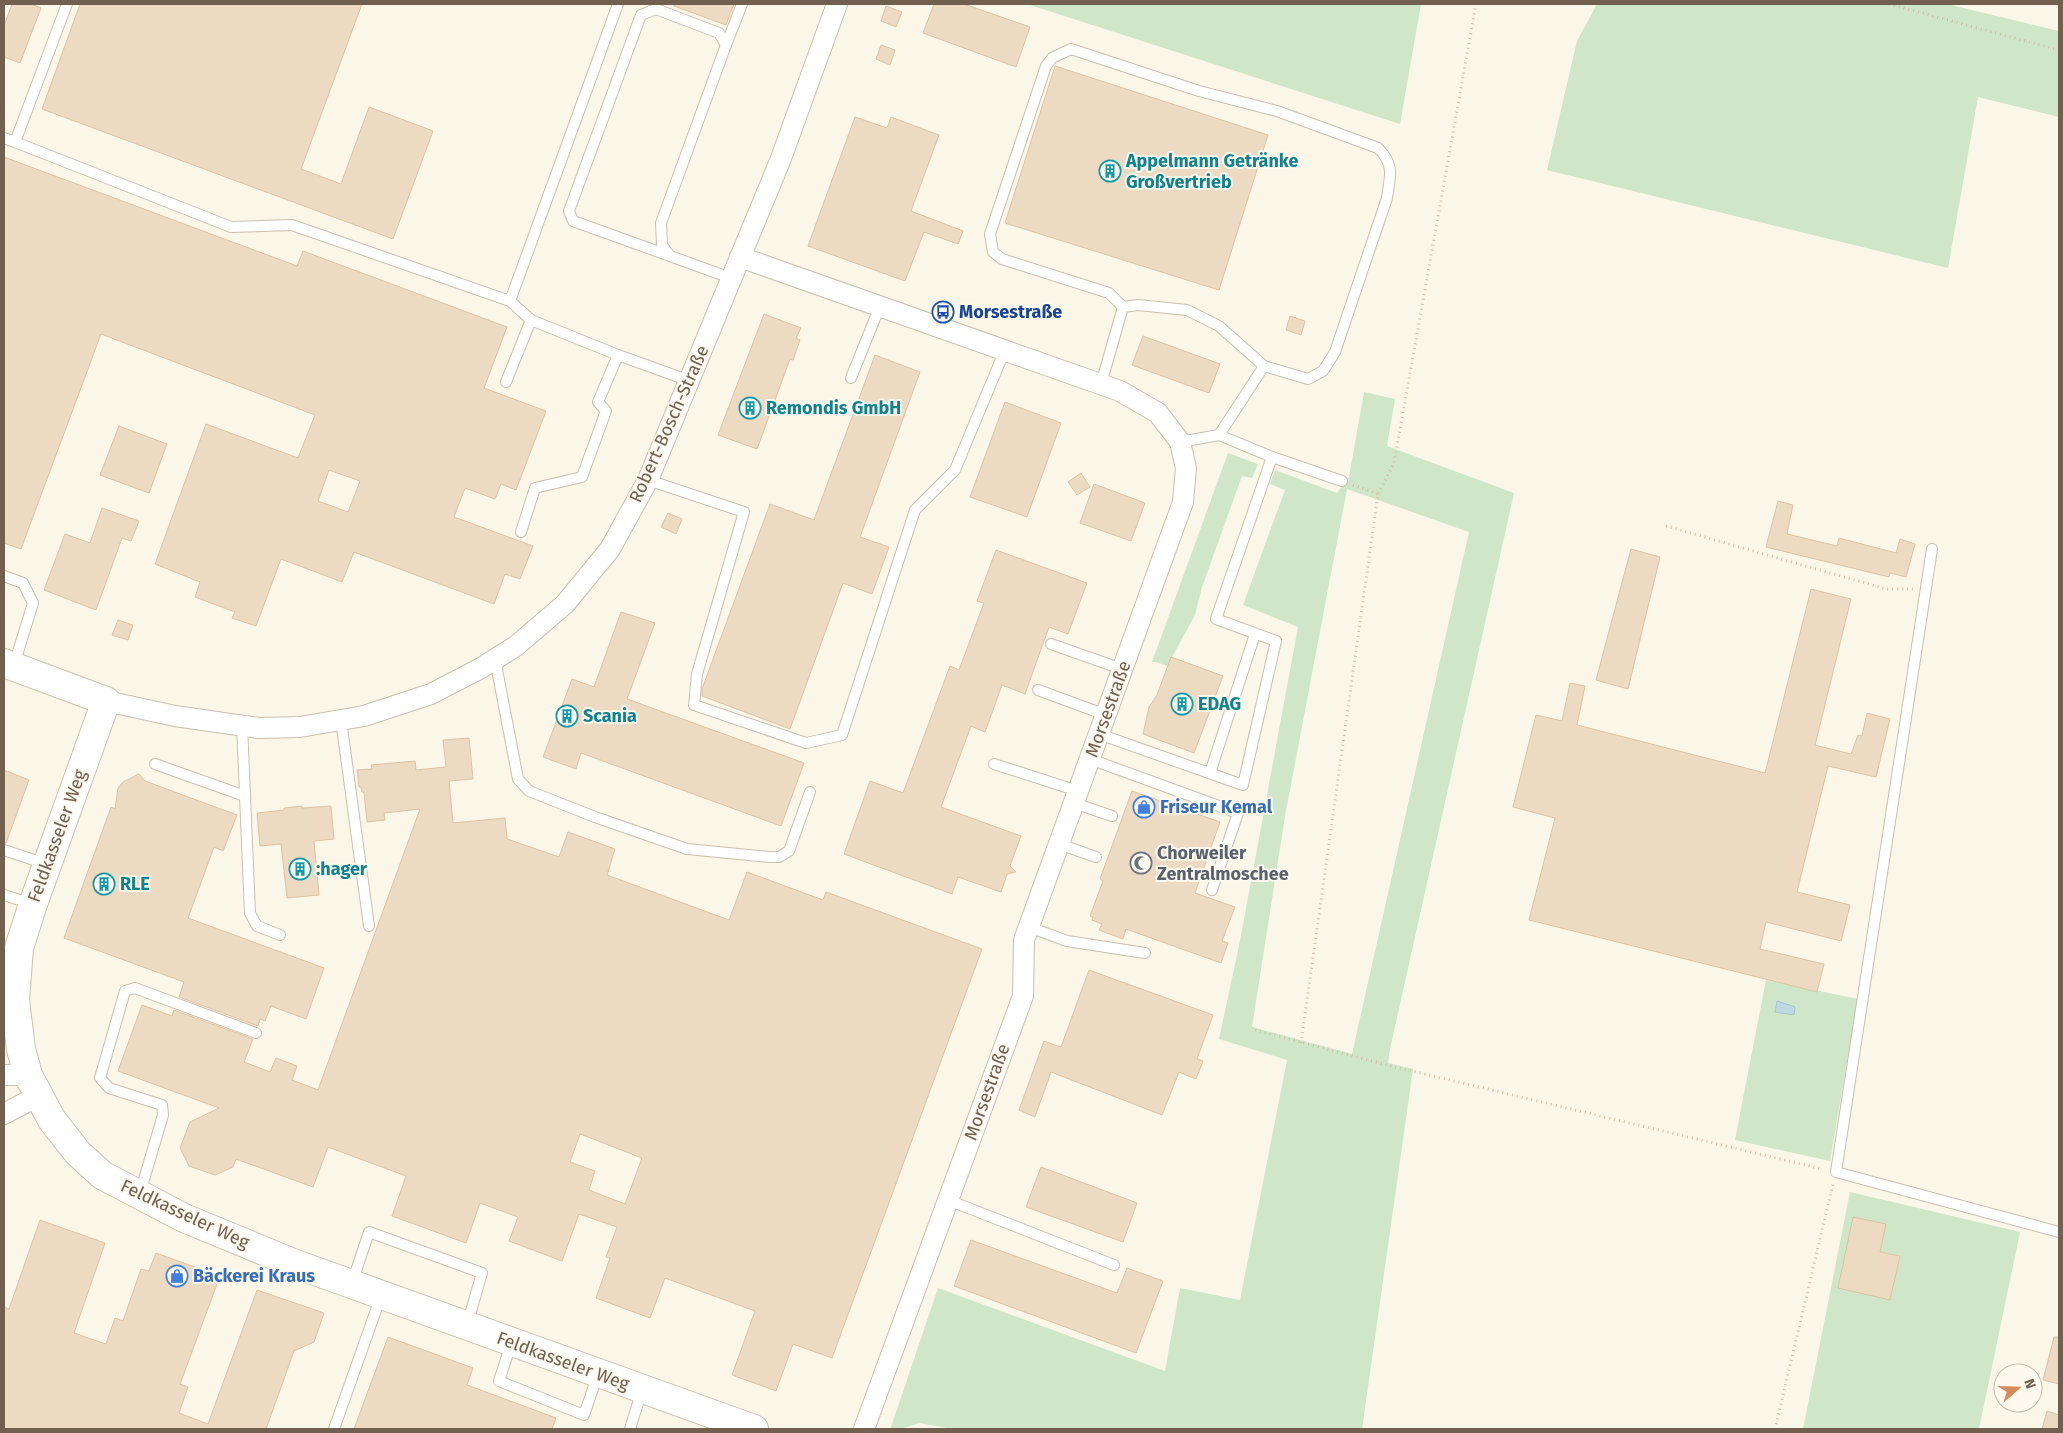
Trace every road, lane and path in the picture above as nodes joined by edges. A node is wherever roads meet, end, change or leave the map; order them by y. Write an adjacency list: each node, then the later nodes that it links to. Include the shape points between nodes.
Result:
1 (67, 4): 12 (lane)
2 (618, 4): 16 (lane)
3 (645, 4): 8 (lane)
4 (742, 4): 9 (lane)
5 (837, 4): 14 (street, Robert-Bosch-Straße, via 780,161)
6 (1476, 4): 32 (path, via 1394,463)
7 (1889, 4): 10 (path)
8 (641, 15): 9 (lane, via 656,9 719,33); 13 (lane, via 569,211 573,221)
9 (726, 45): 13 (lane, via 661,223 662,245)
10 (2059, 50)
11 (4, 138): 12 (lane)
12 (15, 142): 16 (lane, via 231,227 292,225)
13 (670, 256): 15 (lane)
14 (740, 257): 15 (street, Robert-Bosch-Straße); 17 (street, Morsestraße)
15 (731, 278): 24 (street, Robert-Bosch-Straße)
16 (510, 301): 19 (lane)
17 (880, 306): 20 (street, Morsestraße); 23 (lane)
18 (1123, 307): 22 (lane, via 1138,305 1187,310 1219,326); 22 (lane, via 1109,292 1002,259 993,252 990,234 1046,66 1052,58 1071,49 1199,91 1277,111 1378,148 1387,158 1390,175 1387,198 1335,352 1324,371 1308,379); 26 (lane)
19 (531, 320): 21 (lane); 25 (lane)
20 (1006, 350): 26 (street, Morsestraße); 30 (lane, via 955,470 915,510 842,736 806,743 694,704 697,674 744,512)
21 (618, 355): 24 (lane); 34 (lane, via 598,402 606,410 582,477 535,488)
22 (1264, 366): 27 (lane)
23 (851, 378)
24 (690, 380): 30 (street, Robert-Bosch-Straße)
25 (506, 382)
26 (1101, 384): 28 (street, Morsestraße, via 1158,413)
27 (1219, 435): 28 (lane); 29 (lane)
28 (1180, 442): 42 (street, Morsestraße, via 1186,468 1183,502)
29 (1272, 457): 31 (lane); 38 (lane, via 1216,620)
30 (648, 480): 40 (street, Robert-Bosch-Straße, via 610,549 565,604 516,646)
31 (1342, 481): 32 (path)
32 (1378, 494): 71 (path)
33 (1666, 526): 37 (path, via 1886,589)
34 (522, 532)
35 (1932, 549): 37 (lane)
36 (4, 576): 41 (lane, via 23,583 33,603)
37 (1926, 589): 74 (lane)
38 (1255, 634): 51 (lane); 51 (lane, via 1276,641 1243,785)
39 (1051, 644): 42 (lane)
40 (495, 659): 45 (street, Robert-Bosch-Straße, via 431,694 364,716); 52 (lane, via 518,780 530,791 687,849 769,856 789,851)
41 (9, 665): 44 (street, Robert-Bosch-Straße)
42 (1122, 669): 47 (street, Morsestraße)
43 (1038, 690): 47 (lane)
44 (106, 701): 46 (street, Robert-Bosch-Straße, via 175,716); 59 (street, Feldkasseler Weg)
45 (341, 720): 46 (street, Robert-Bosch-Straße, via 300,727); 63 (lane)
46 (242, 725): 53 (lane)
47 (1102, 725): 48 (street, Morsestraße); 51 (lane)
48 (1090, 760): 54 (street, Morsestraße); 60 (lane, via 1238,813)
49 (155, 764): 53 (lane)
50 (994, 764): 54 (lane)
51 (1210, 773)
52 (810, 792)
53 (245, 796): 65 (lane, via 250,912 257,926)
54 (1076, 797): 55 (lane); 56 (street, Morsestraße)
55 (1112, 816)
56 (1059, 844): 58 (lane); 64 (street, Morsestraße)
57 (4, 850): 59 (lane)
58 (1096, 857)
59 (47, 864): 62 (street, Feldkasseler Weg)
60 (1212, 890)
61 (4, 894): 62 (lane)
62 (32, 904): 67 (street, Feldkasseler Weg)
63 (369, 926)
64 (1028, 927): 66 (lane, via 1068,940); 76 (street, Morsestraße, via 1024,940 1023,996)
65 (280, 936)
66 (1145, 953)
67 (10, 977): 68 (street); 72 (street, Feldkasseler Weg)
68 (4, 1003)
69 (1255, 1030): 71 (path)
70 (256, 1033): 75 (lane, via 135,988 125,991 100,1078 109,1088 162,1104 163,1114)
71 (1301, 1043): 74 (path)
72 (23, 1082): 73 (street); 75 (street, Feldkasseler Weg, via 78,1153 102,1175)
73 (4, 1114)
74 (1836, 1172): 77 (lane); 90 (path)
75 (139, 1194): 79 (street, Feldkasseler Weg, via 193,1222)
76 (948, 1200): 78 (lane); 89 (street, Morsestraße)
77 (2059, 1232)
78 (1114, 1266)
79 (351, 1284): 80 (street, Feldkasseler Weg); 81 (lane, via 369,1232 482,1272)
80 (382, 1295): 81 (street, Feldkasseler Weg); 86 (lane)
81 (467, 1326): 82 (street, Feldkasseler Weg)
82 (512, 1343): 83 (street, Feldkasseler Weg); 83 (lane, via 499,1381 584,1415)
83 (598, 1373): 84 (street, Feldkasseler Weg)
84 (642, 1389): 85 (street, Feldkasseler Weg); 87 (lane)
85 (723, 1424): 88 (street, Feldkasseler Weg)
86 (334, 1429)
87 (630, 1429)
88 (754, 1429)
89 (864, 1429)
90 (1775, 1429)

